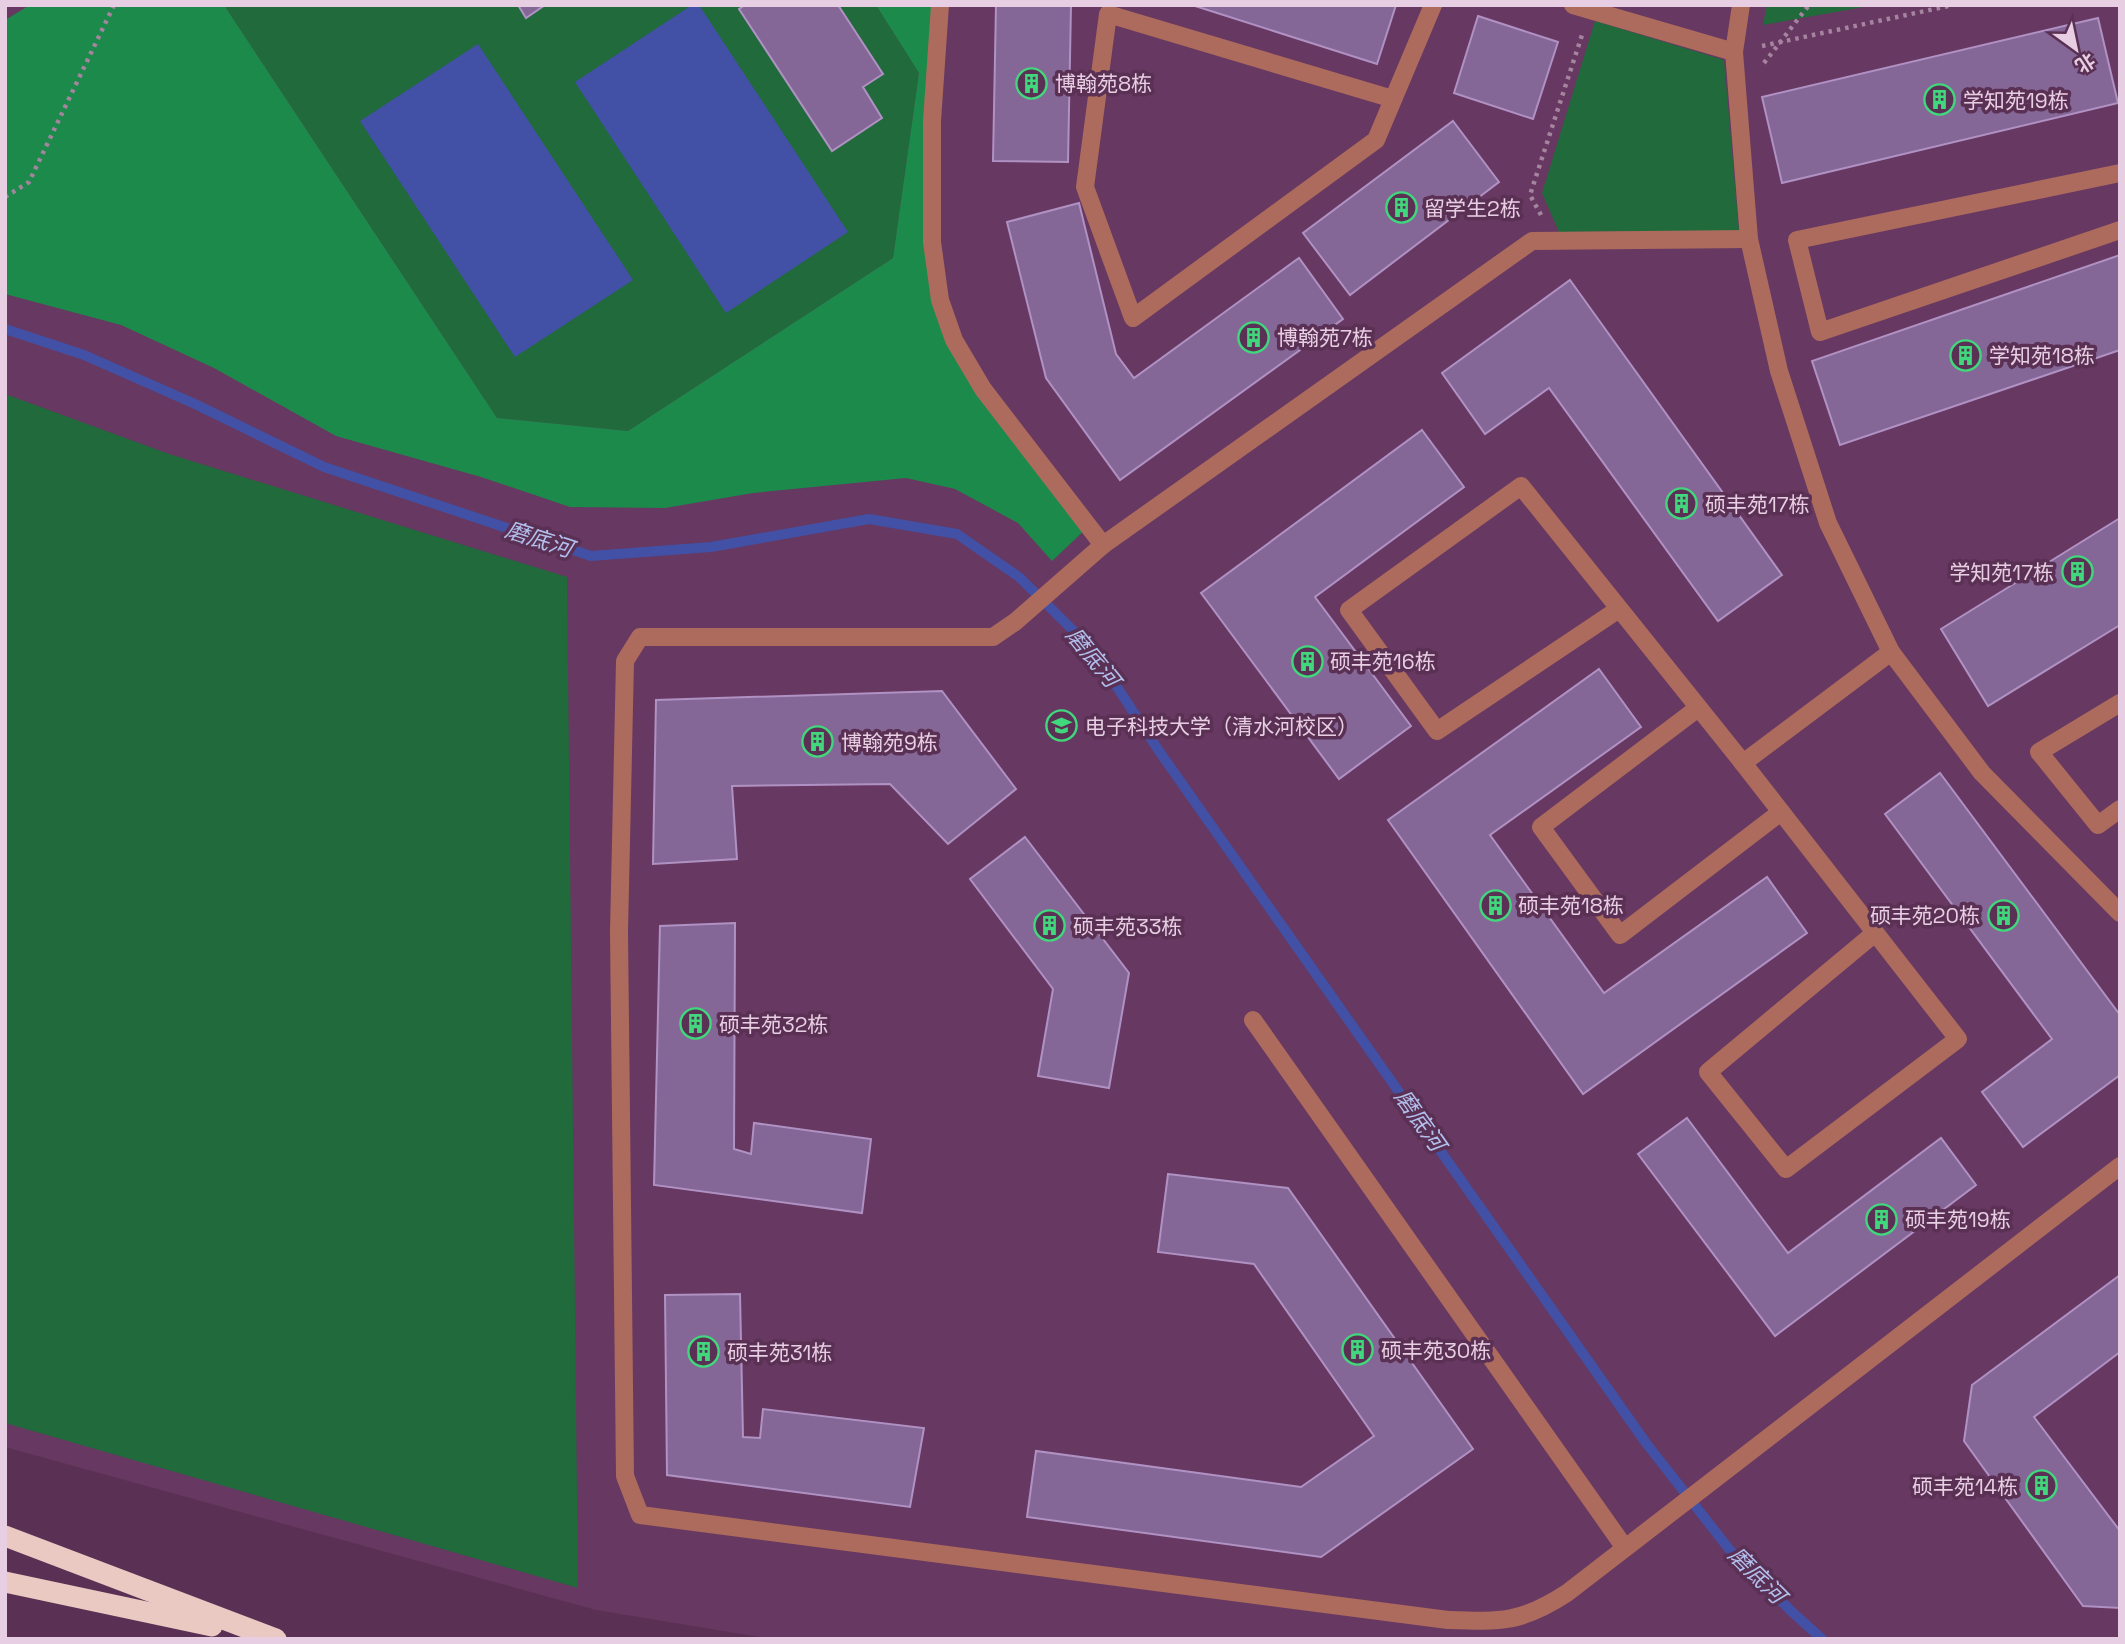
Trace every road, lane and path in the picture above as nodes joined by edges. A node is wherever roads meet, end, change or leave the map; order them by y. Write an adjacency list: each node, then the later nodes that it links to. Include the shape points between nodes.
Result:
1 (114, 5): 13 (path, via 29,182)
2 (940, 5): 17 (street, via 932,121 932,242 940,300 954,340 983,389)
3 (1433, 5): 11 (street)
4 (1741, 5): 9 (street)
5 (1809, 5): 8 (path)
6 (1953, 5): 8 (path)
7 (1581, 8): 9 (street); 16 (path, via 1531,195)
8 (1781, 42): 9 (path); 10 (path)
9 (1734, 52): 10 (street)
10 (1738, 96): 15 (street)
11 (1394, 99): 11 (street, via 1376,140 1133,318 1085,187 1108,14)
12 (2120, 173): 14 (street, via 1797,240 1821,332)
13 (5, 197)
14 (2120, 230)
15 (1749, 239): 16 (street); 19 (street, via 1779,371 1828,523)
16 (1554, 240): 17 (street, via 1532,241)
17 (1104, 545): 30 (street, via 993,637 640,637 625,661 619,932 625,1476 640,1515 1448,1620 1498,1622 1540,1611)
18 (1619, 609): 18 (street, via 1521,486 1349,610 1437,730); 21 (street)
19 (1891, 652): 22 (street); 25 (street, via 1982,774)
20 (2120, 703): 23 (street, via 2039,752 2098,825)
21 (1698, 708): 22 (street); 24 (street, via 1541,827 1620,935)
22 (1744, 763): 24 (street)
23 (2120, 809)
24 (1781, 812): 26 (street)
25 (2120, 913)
26 (1875, 933): 26 (street, via 1708,1072 1786,1169 1958,1039)
27 (1253, 1020): 30 (street)
28 (2120, 1166): 30 (street)
29 (5, 1536): 32 (highway)
30 (1625, 1548)
31 (5, 1582): 32 (highway)
32 (274, 1639)

